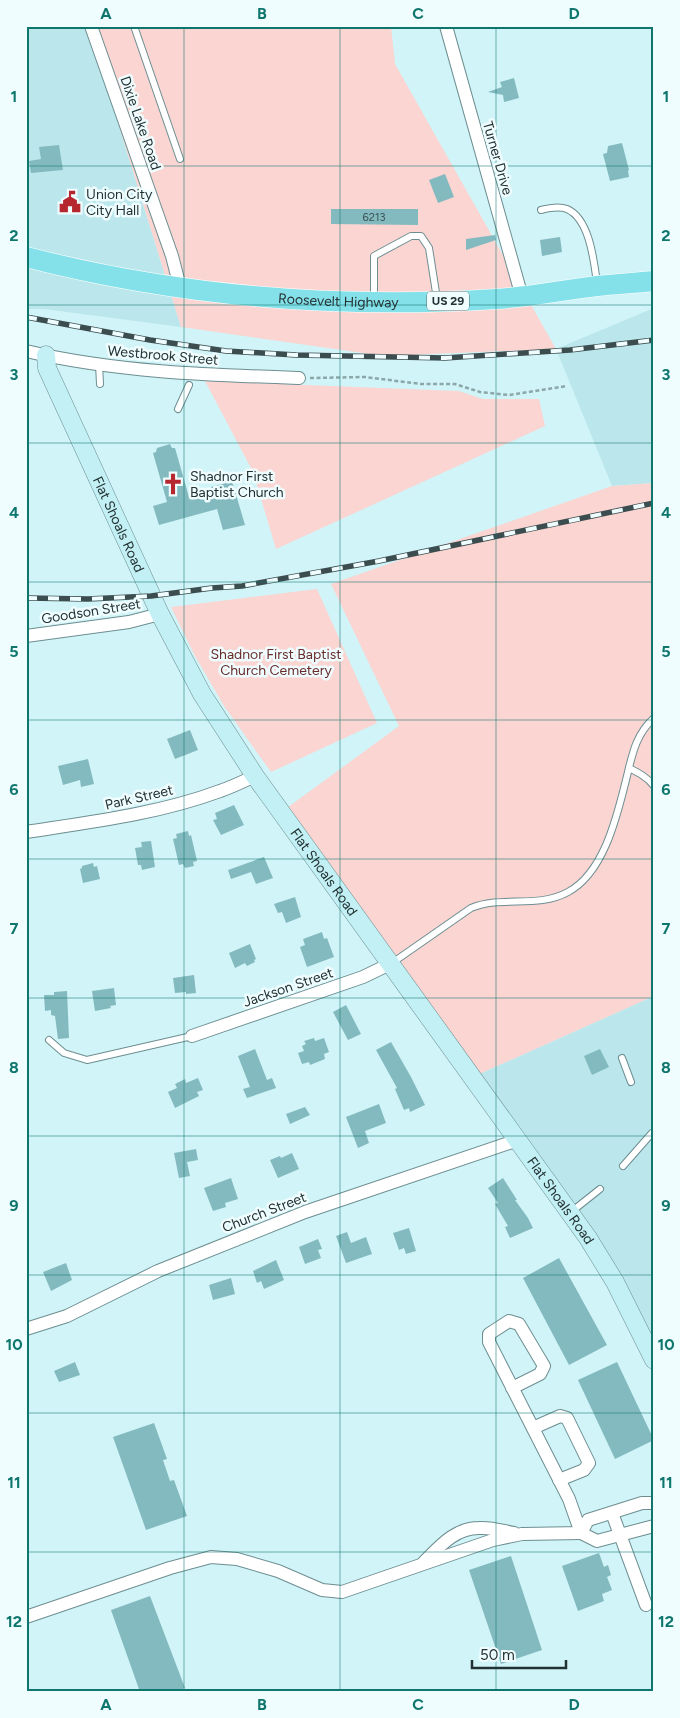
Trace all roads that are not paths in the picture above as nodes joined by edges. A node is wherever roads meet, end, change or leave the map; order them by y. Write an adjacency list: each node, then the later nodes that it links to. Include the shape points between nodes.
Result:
1 (91, 26): 9 (street, Dixie Lake Road)
2 (134, 26): 4 (lane)
3 (446, 26): 10 (street, Turner Drive)
4 (180, 159)
5 (541, 210): 8 (lane, via 553,207 568,210 577,217 590,242)
6 (26, 257): 9 (main road, Roosevelt Highway / US 29)
7 (654, 281): 8 (main road, Roosevelt Highway / US 29)
8 (598, 286): 10 (main road, Roosevelt Highway / US 29)
9 (180, 287): 11 (main road, Roosevelt Highway / US 29, via 285,298)
10 (522, 297): 12 (main road, Roosevelt Highway / US 29)
11 (374, 301): 12 (main road, Roosevelt Highway / US 29); 12 (lane, via 374,256 411,236 421,236 429,248)
12 (438, 301)
13 (26, 351): 14 (street, Westbrook Street)
14 (46, 356): 15 (street, Westbrook Street); 20 (street, Flat Shoals Road, via 47,368)
15 (99, 364): 16 (street, Westbrook Street); 18 (lane)
16 (183, 372): 17 (street, Westbrook Street); 19 (lane, via 190,388)
17 (299, 378)
18 (100, 384)
19 (178, 409)
20 (160, 614): 21 (street, Goodson Street, via 129,622); 24 (street, Flat Shoals Road, via 202,694)
21 (26, 636)
22 (654, 718): 23 (lane, via 638,738)
23 (629, 768): 25 (lane, via 649,779); 27 (lane, via 604,850 582,881 569,892 551,900 483,903 471,908)
24 (255, 776): 26 (street, Park Street, via 220,792 181,803 112,819); 27 (street, Flat Shoals Road)
25 (654, 786)
26 (26, 832)
27 (392, 964): 28 (street, Jackson Street); 33 (street, Flat Shoals Road)
28 (192, 1036): 29 (lane, via 87,1060 64,1053)
29 (49, 1040)
30 (622, 1058): 31 (lane)
31 (631, 1082)
32 (652, 1133): 34 (lane)
33 (518, 1140): 36 (street, Flat Shoals Road); 37 (street, Church Street, via 296,1215 158,1271 67,1316)
34 (623, 1166)
35 (600, 1189): 36 (lane)
36 (570, 1212): 38 (street, Flat Shoals Road, via 616,1282)
37 (26, 1329)
38 (654, 1360)
39 (512, 1388): 39 (street, via 489,1342 489,1334 509,1322 520,1324 544,1366 540,1374); 40 (street)
40 (533, 1428): 41 (street); 41 (street, via 560,1416 568,1418 589,1463 584,1470)
41 (559, 1480): 45 (street)
42 (654, 1503): 43 (street, via 642,1503)
43 (612, 1513): 45 (street, via 588,1520); 47 (street)
44 (654, 1526): 47 (street)
45 (580, 1533): 46 (street); 47 (street, via 597,1541)
46 (522, 1534): 48 (street, via 493,1540); 48 (street, via 479,1528 463,1531 448,1538)
47 (620, 1534): 49 (street)
48 (423, 1564): 50 (street, via 342,1592 322,1590 278,1571 237,1559 211,1557)
49 (646, 1605)
50 (26, 1617)

